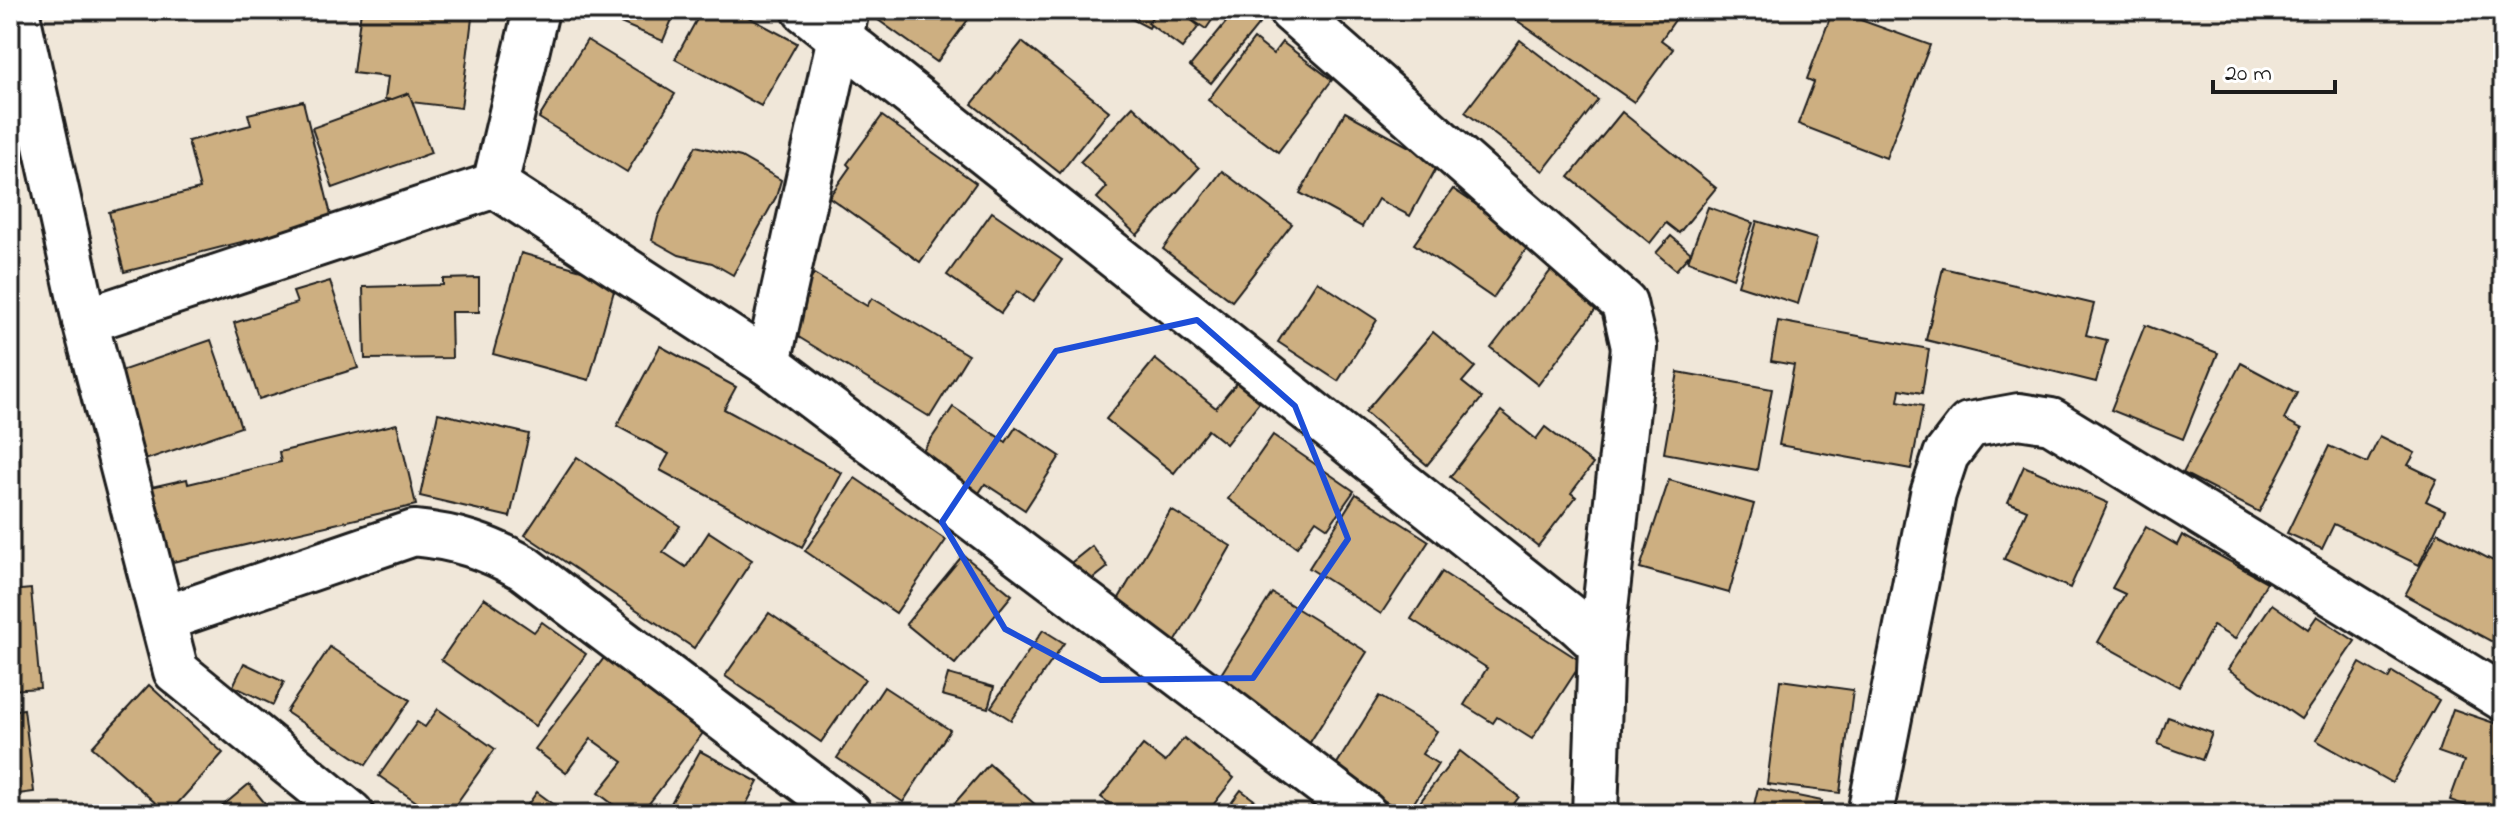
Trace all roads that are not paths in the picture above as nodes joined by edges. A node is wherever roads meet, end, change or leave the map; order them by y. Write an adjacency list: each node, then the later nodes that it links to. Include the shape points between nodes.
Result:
1 (16, 10): 7 (street)
2 (536, 10): 6 (street)
3 (805, 10): 5 (street)
4 (1291, 10): 10 (street, via 1624,303 1634,347)
5 (843, 24): 8 (street); 10 (street)
6 (495, 185): 7 (street); 8 (street)
7 (85, 321): 9 (street)
8 (768, 363): 14 (street)
9 (163, 619): 12 (street, via 176,671); 13 (street, via 414,533 458,537 524,568)
10 (1601, 645): 15 (street)
11 (2503, 698): 16 (street, via 2051,421 2019,416 1969,425 1946,455 1933,494)
12 (351, 814)
13 (849, 814)
14 (1364, 814)
15 (1595, 814)
16 (1870, 814)

